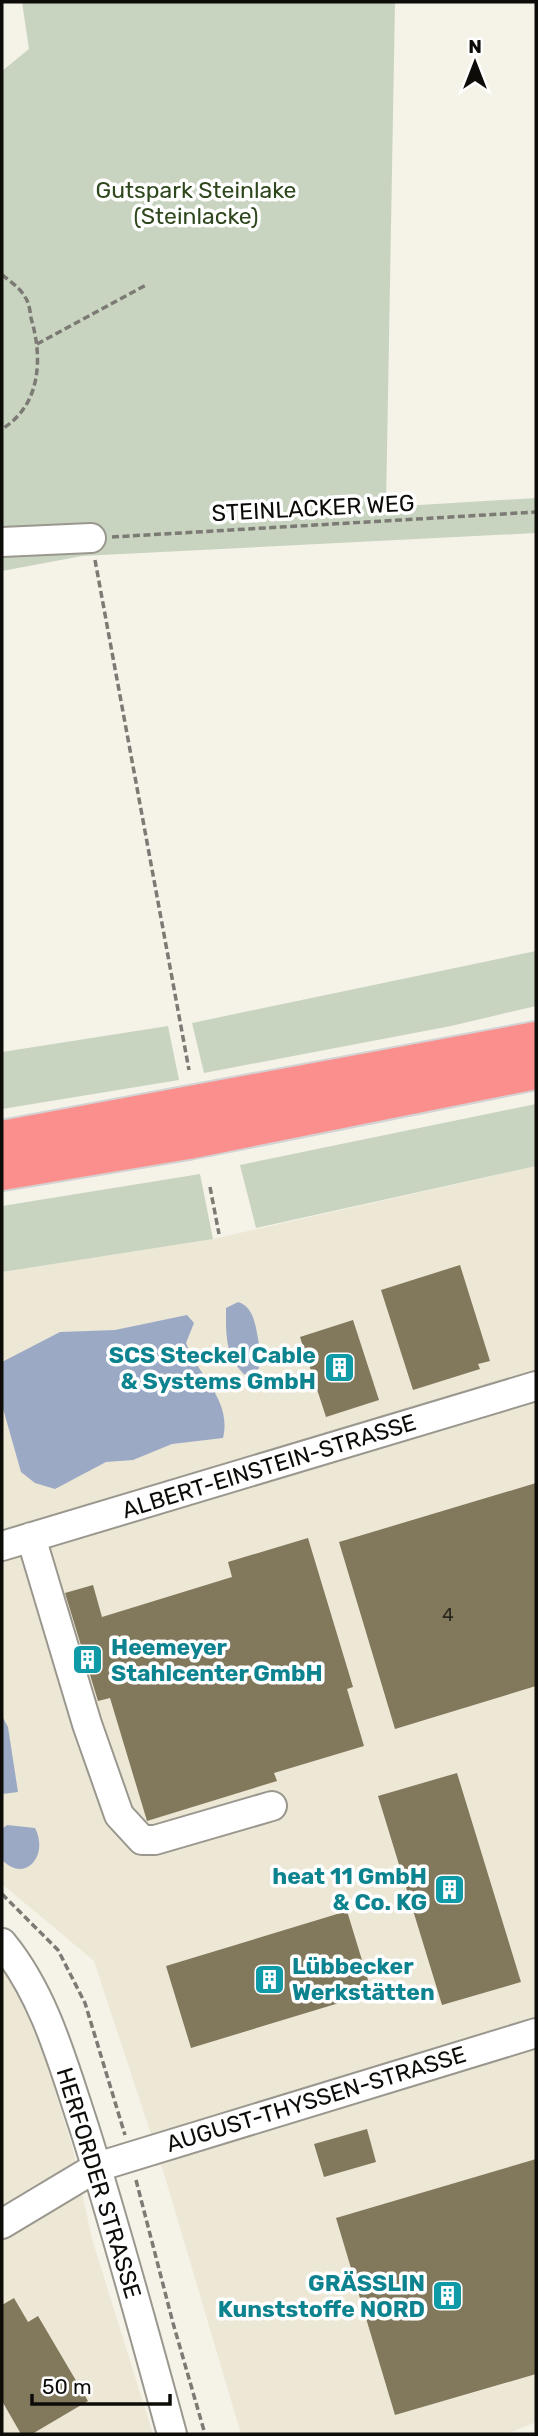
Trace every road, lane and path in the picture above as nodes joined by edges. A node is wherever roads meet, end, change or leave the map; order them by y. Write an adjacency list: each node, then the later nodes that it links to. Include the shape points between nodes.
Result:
1 (2, 275): 3 (path, via 25,296)
2 (146, 285): 3 (path)
3 (37, 344): 4 (path, via 38,373 29,400)
4 (2, 429)
5 (536, 512): 6 (path, STEINLACKER WEG)
6 (91, 538): 7 (street); 10 (path)
7 (2, 542)
8 (536, 1041): 11 (highway)
9 (536, 1069): 12 (highway, via 201,1137)
10 (188, 1070)
11 (2, 1140)
12 (2, 1171)
13 (210, 1187): 14 (path)
14 (219, 1234)
15 (536, 1386): 16 (street, ALBERT-EINSTEIN-STRASSE)
16 (32, 1537): 17 (street, ALBERT-EINSTEIN-STRASSE); 18 (street, via 87,1724 119,1815 131,1830 142,1840 155,1840)
17 (2, 1546)
18 (272, 1806)
19 (2, 1943): 21 (street, HERFORDER STRASSE, via 24,1970 59,2051)
20 (536, 2033): 21 (street, AUGUST-THYSSEN-STRASSE)
21 (96, 2167): 22 (street, AUGUST-THYSSEN-STRASSE); 23 (street, HERFORDER STRASSE)
22 (2, 2224)
23 (172, 2434)

